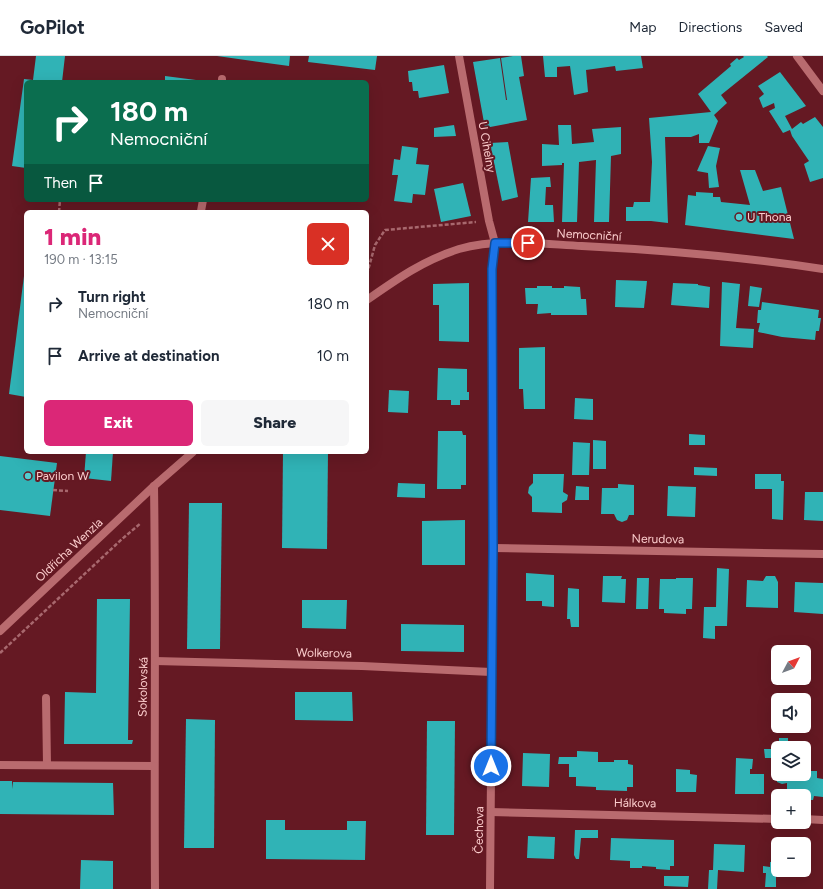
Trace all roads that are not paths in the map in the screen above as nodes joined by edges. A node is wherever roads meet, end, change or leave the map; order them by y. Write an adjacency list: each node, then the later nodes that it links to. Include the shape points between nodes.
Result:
1 (459, 56): 6 (street, U Cihelny)
2 (797, 56): 3 (street)
3 (823, 91)
4 (203, 202): 5 (street)
5 (201, 210)
6 (495, 243): 7 (street, Nemocniční, via 661,250); 8 (street, Nemocniční, via 460,249 432,259 408,271); 11 (street, Čechova, via 492,269)
7 (823, 269)
8 (369, 299)
9 (191, 454): 10 (street)
10 (154, 486): 13 (street, Oldřicha Wenzla); 14 (street, Sokolovská)
11 (493, 548): 12 (street, Nerudova); 15 (street, Čechova)
12 (823, 554)
13 (0, 631)
14 (155, 661): 15 (street, Wolkerova); 19 (street, Sokolovská)
15 (491, 672): 20 (street, Čechova)
16 (46, 698): 18 (street)
17 (0, 765): 18 (street)
18 (47, 765): 19 (street)
19 (154, 766): 24 (street, Sokolovská)
20 (491, 812): 21 (street, Hálkova); 25 (street, Čechova)
21 (771, 818)
22 (811, 819): 23 (street)
23 (823, 820)
24 (155, 889)
25 (490, 889)

